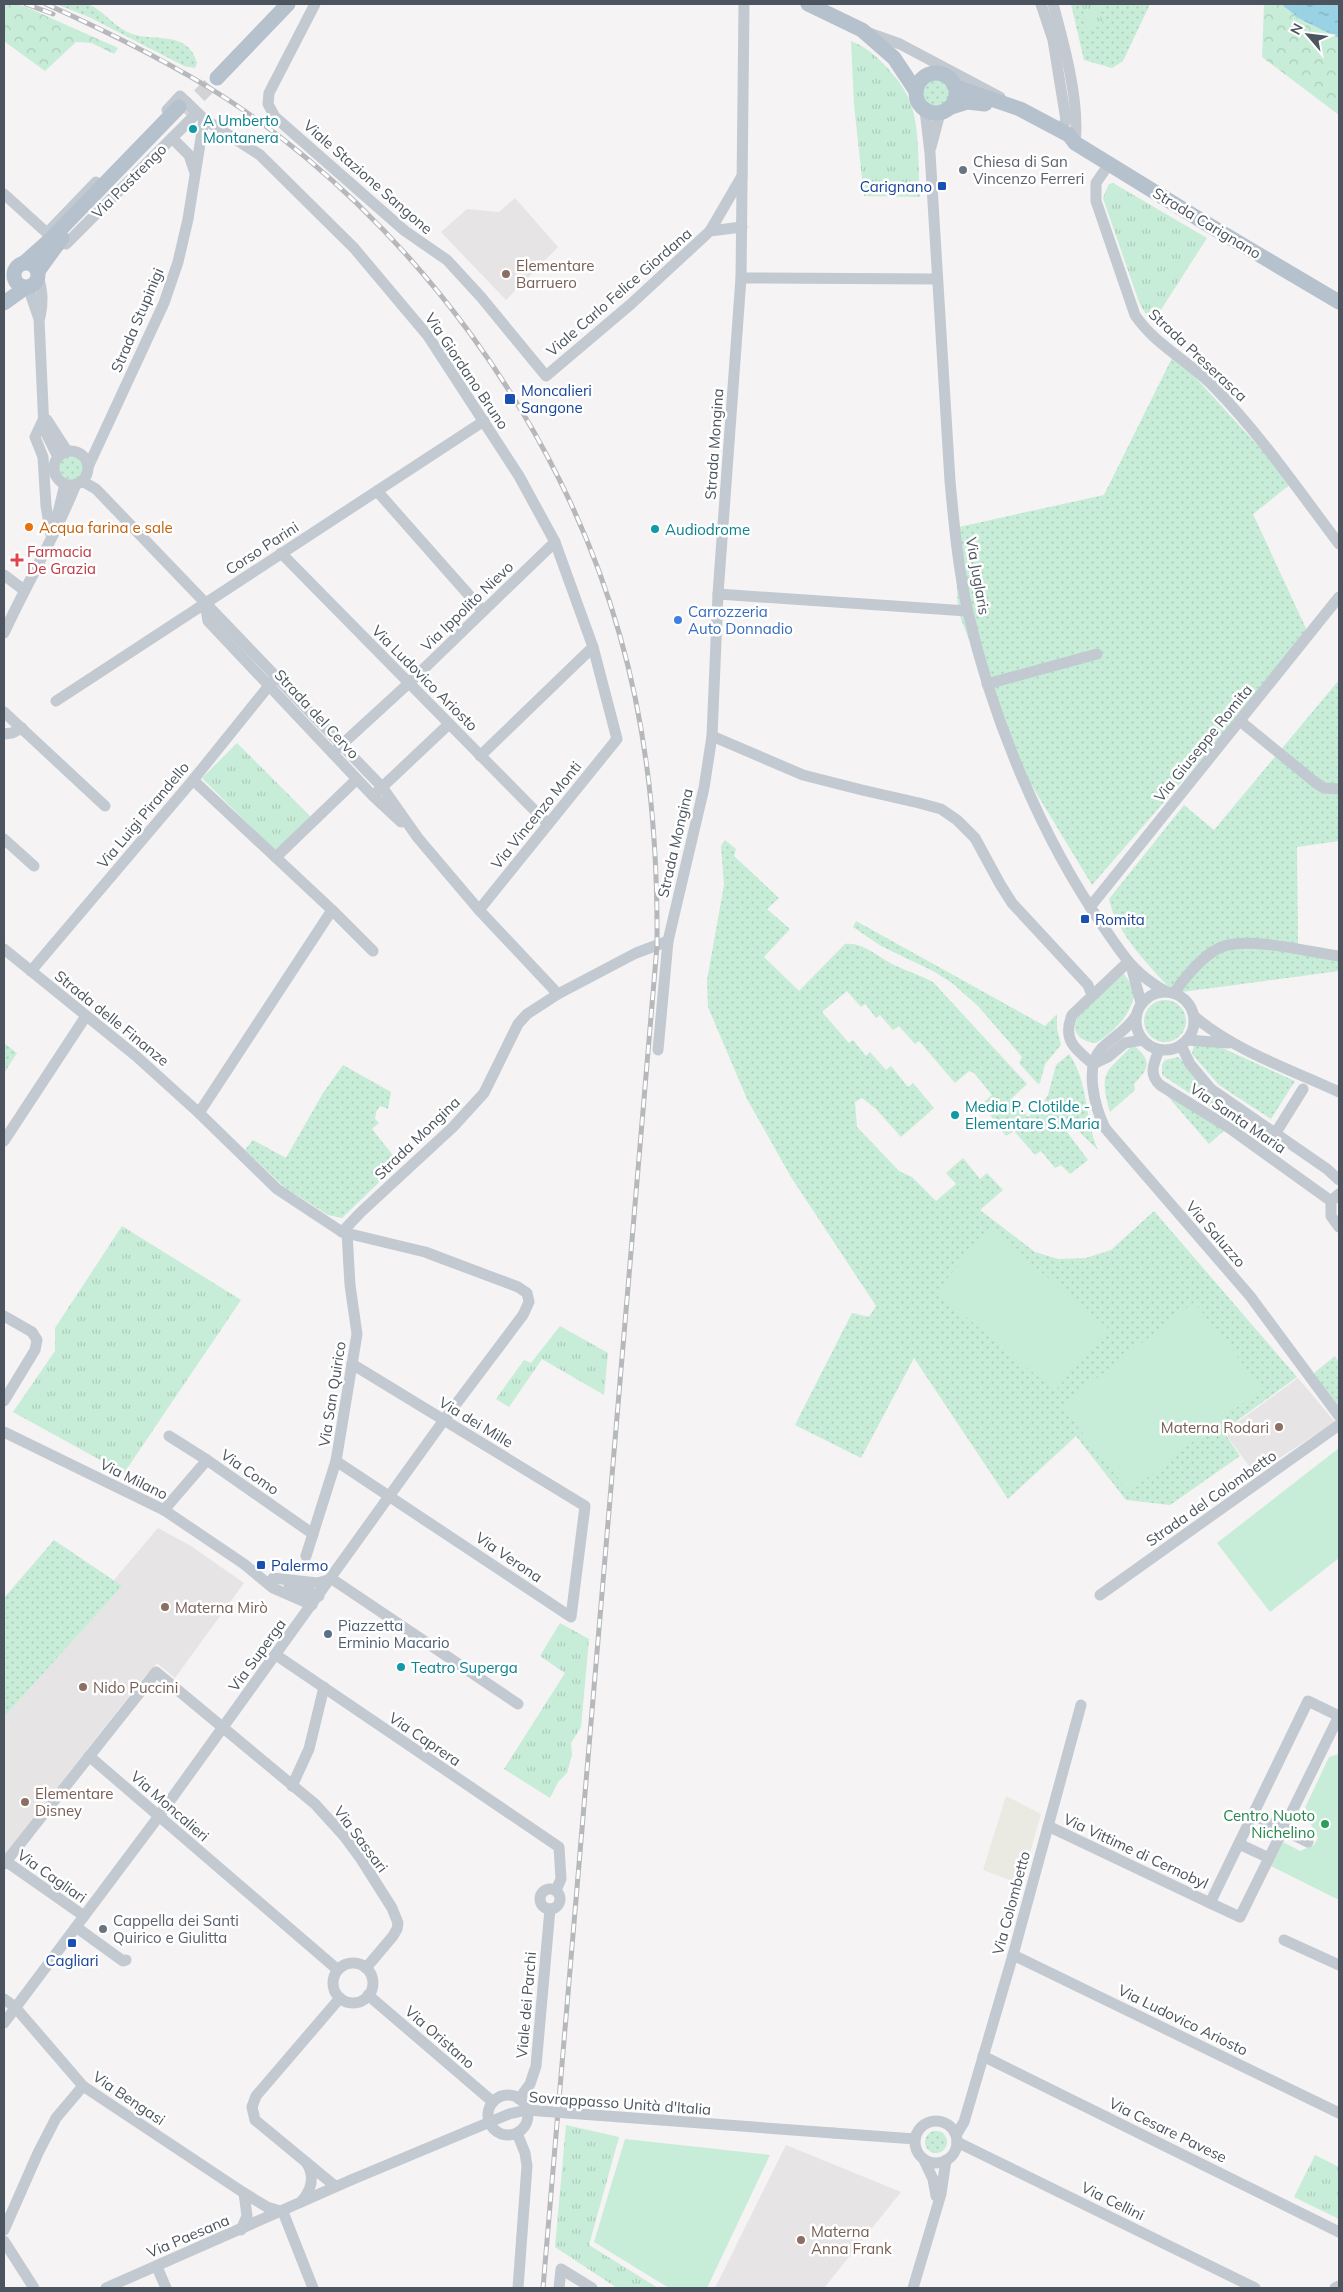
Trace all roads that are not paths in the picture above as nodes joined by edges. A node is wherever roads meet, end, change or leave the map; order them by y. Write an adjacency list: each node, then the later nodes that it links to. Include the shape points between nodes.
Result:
1 (280, 4): 2 (main road, via 215,76)
2 (288, 4)
3 (298, 4): 11 (street)
4 (315, 4): 35 (street, Viale Stazione Sangone, via 269,93 269,109 422,244 447,260)
5 (744, 4): 23 (street, Strada Mongina)
6 (808, 4): 9 (main road, Strada Carignano)
7 (1041, 4): 18 (street, via 1053,40 1065,111 1066,120)
8 (1053, 4): 20 (street, via 1077,123)
9 (862, 30): 10 (main road, Strada Carignano); 15 (street, Strada Carignano, via 900,44 1000,96)
10 (894, 58): 12 (main road, Strada Carignano); 14 (main road, Strada Carignano)
11 (238, 64)
12 (930, 74): 13 (main road, via 945,74); 14 (main road, via 922,79)
13 (956, 87): 15 (main road, Strada Carignano); 17 (main road, via 956,96)
14 (916, 90): 17 (main road, via 917,101)
15 (1006, 104): 18 (main road, Strada Carignano)
16 (189, 109): 19 (street, Via Pastrengo); 22 (street, Strada Stupinigi); 27 (main road, Via Pastrengo); 37 (street, Via Giordano Bruno, via 260,155 354,248 428,336)
17 (938, 110): 20 (main road, Strada Carignano, via 967,102 992,106 1064,142); 30 (street, Via Juglaris, via 930,153)
18 (1061, 130): 20 (main road, Strada Carignano)
19 (172, 138): 22 (street, via 189,155); 27 (street, Via Pastrengo, via 66,244)
20 (1075, 143): 21 (main road, Strada Carignano)
21 (1110, 164): 33 (main road, Strada Carignano); 45 (street, Strada Preserasca, via 1096,183 1096,201 1135,315 1145,329 1212,385 1238,413)
22 (195, 174): 38 (street, Strada Stupinigi, via 178,262 164,303)
23 (742, 175): 25 (street, Strada Mongina); 26 (street)
24 (4, 194): 27 (street)
25 (742, 227): 26 (street, Viale Carlo Felice Giordana); 29 (street, Strada Mongina)
26 (710, 231): 35 (street, Viale Carlo Felice Giordana)
27 (53, 238): 28 (main road, Via Pastrengo); 31 (main road, Via Pastrengo)
28 (19, 268): 31 (main road, via 15,280); 31 (main road, via 34,265); 32 (main road, Via Pastrengo)
29 (741, 278): 30 (street); 49 (street, Strada Mongina)
30 (936, 279): 53 (street, Via Juglaris, via 954,528)
31 (32, 280): 34 (main road, Via Pastrengo); 36 (street, via 39,319)
32 (4, 284)
33 (1339, 302)
34 (4, 303)
35 (546, 376)
36 (45, 416): 39 (street); 43 (street, via 35,437 44,458 46,506)
37 (484, 421): 42 (street, Corso Parini); 44 (street, Via Giordano Bruno)
38 (99, 444): 40 (street, Strada Stupinigi); 41 (street, Strada Stupinigi)
39 (63, 454): 40 (street, via 76,452); 41 (street, via 55,462 55,472 61,481)
40 (83, 456): 41 (street)
41 (80, 478): 43 (street, Strada Stupinigi); 51 (street, Strada del Cervo, via 96,489)
42 (377, 491): 46 (street, Corso Parini); 52 (street)
43 (52, 535): 48 (street, Strada Stupinigi)
44 (555, 542): 52 (street, Via Ippolito Nievo); 55 (street, Via Giordano Bruno)
45 (1339, 544)
46 (281, 553): 51 (street, Corso Parini); 58 (street, Via Ludovico Ariosto)
47 (4, 575): 48 (street)
48 (24, 590): 54 (street, Strada Stupinigi)
49 (718, 594): 53 (street); 66 (street, Strada Mongina)
50 (1339, 597): 62 (street, Via Giuseppe Romita)
51 (205, 603): 57 (street, Strada del Cervo); 60 (street, Corso Parini)
52 (483, 611): 58 (street, Via Ippolito Nievo)
53 (967, 611): 59 (street, Via Juglaris)
54 (4, 633)
55 (594, 647): 67 (street, Via Giordano Bruno); 70 (street)
56 (1097, 654): 59 (street)
57 (272, 681): 68 (street, Strada del Cervo); 69 (street, Strada del Cervo); 72 (street, Via Luigi Pirandello)
58 (409, 683): 63 (street, Via Ludovico Ariosto); 68 (street, Via Ippolito Nievo)
59 (987, 684): 82 (street, Via Juglaris, via 1012,753 1062,862)
60 (56, 701)
61 (4, 712): 64 (street)
62 (1240, 721): 74 (street, via 1316,783 1324,788); 82 (street, Via Giuseppe Romita)
63 (449, 724): 70 (street, Via Ludovico Ariosto); 73 (street)
64 (22, 728): 65 (street, via 12,734); 76 (street)
65 (4, 734)
66 (712, 736): 85 (street, Strada Mongina, via 704,788); 93 (street, via 803,775 941,809 976,838 1012,903 1088,985)
67 (616, 739): 77 (street, Via Vincenzo Monti)
68 (342, 744): 69 (street, Via Ippolito Nievo); 73 (street, Strada del Cervo)
69 (333, 752): 71 (street, Strada del Cervo)
70 (480, 756): 77 (street, Via Ludovico Ariosto)
71 (357, 779): 75 (street, Strada del Cervo); 80 (street)
72 (193, 780): 80 (street); 90 (street, Via Luigi Pirandello)
73 (382, 787): 75 (street); 78 (street, Strada del Cervo)
74 (1339, 789)
75 (373, 796): 78 (street, Strada del Cervo)
76 (105, 806)
77 (548, 824): 84 (street, Via Vincenzo Monti)
78 (418, 838): 84 (street, Strada del Cervo)
79 (4, 839): 81 (street)
80 (276, 857): 83 (street)
81 (34, 866)
82 (1090, 907): 89 (street, Via Juglaris)
83 (332, 910): 87 (street); 106 (street)
84 (479, 910): 92 (street, Strada del Cervo)
85 (668, 941): 92 (street, Strada Mongina, via 636,953); 101 (street, Strada Mongina)
86 (4, 949): 90 (street, Strada delle Finanze)
87 (373, 951)
88 (1339, 956): 91 (street, via 1247,942 1223,946 1204,958)
89 (1129, 964): 91 (street, Via Juglaris, via 1146,981); 93 (street); 94 (street, Via Juglaris)
90 (31, 971): 95 (street, Strada delle Finanze)
91 (1169, 992): 94 (street, via 1156,993); 96 (street, via 1186,1000)
92 (558, 994): 113 (street, Strada Mongina, via 526,1014 518,1024 484,1093 453,1127 360,1212)
93 (1092, 994): 103 (street, via 1072,1015 1067,1026 1069,1041)
94 (1141, 1003): 97 (street)
95 (86, 1016): 106 (street, Strada delle Finanze); 108 (street)
96 (1194, 1016): 99 (street, via 1192,1032); 100 (street)
97 (1135, 1017): 98 (street); 103 (street, via 1128,1028 1100,1050)
98 (1142, 1040): 102 (street); 103 (street, via 1126,1043)
99 (1184, 1043): 100 (street); 102 (street, via 1174,1049); 107 (street, Via Santa Maria, via 1190,1064 1211,1089)
100 (1237, 1045): 105 (street)
101 (658, 1050)
102 (1159, 1050): 109 (street, Via Santa Maria, via 1152,1071 1155,1080)
103 (1092, 1064): 118 (street, Via Saluzzo, via 1094,1094 1105,1128 1250,1296)
104 (1303, 1088): 107 (street)
105 (1339, 1092)
106 (200, 1113): 113 (street, Strada delle Finanze, via 277,1189)
107 (1273, 1132): 109 (street); 110 (street, Via Santa Maria)
108 (4, 1141)
109 (1259, 1148): 111 (street, Via Santa Maria)
110 (1339, 1180)
111 (1335, 1197): 112 (street, Via Santa Maria, via 1331,1216)
112 (1339, 1227)
113 (345, 1232): 114 (street, Strada delle Finanze, via 425,1252 510,1284 527,1293); 116 (street, Via San Quirico, via 357,1334)
114 (529, 1302): 119 (street, Via Superga, via 523,1315)
115 (4, 1316): 117 (street, via 32,1332 37,1340 35,1350)
116 (352, 1364): 119 (street, Via dei Mille); 124 (street, Via San Quirico)
117 (4, 1401)
118 (1339, 1416)
119 (444, 1420): 125 (street, Via Superga); 126 (street, Via dei Mille)
120 (1339, 1425): 134 (street, Strada del Colombetto)
121 (4, 1432): 127 (street, Via Milano)
122 (169, 1436): 123 (street, Via Como)
123 (207, 1460): 127 (street); 128 (street, Via Como)
124 (336, 1461): 125 (street, Via Verona); 128 (street, Via San Quirico)
125 (391, 1496): 126 (street, Via Verona, via 571,1617); 132 (street, Via Superga)
126 (585, 1506)
127 (164, 1510): 130 (street, Via Milano)
128 (313, 1534): 129 (street, Via San Quirico)
129 (306, 1556)
130 (244, 1564): 131 (street, Via Milano); 133 (street, Via Milano, via 273,1588)
131 (273, 1578): 132 (street, via 317,1583); 135 (street, Via Milano)
132 (332, 1579): 135 (street, Via Superga); 139 (street)
133 (287, 1594): 135 (street, Via Milano); 136 (street, via 298,1609)
134 (1100, 1595)
135 (315, 1600): 136 (street, Via Superga)
136 (299, 1623): 137 (street, Via Superga)
137 (276, 1654): 138 (street, Via Caprera); 142 (street, Via Superga)
138 (324, 1688): 144 (street, via 309,1750); 151 (street, Via Caprera)
139 (518, 1704)
140 (1081, 1705): 147 (street, Via Colombetto)
141 (1339, 1715): 145 (street, Via Vittime di Cernobyl, via 1308,1701); 148 (street, Via Vittime di Cernobyl)
142 (222, 1728): 143 (street, Via Sassari, via 156,1672); 144 (street, Via Sassari); 146 (street, Via Superga)
143 (89, 1756): 146 (street, Via Moncalieri); 153 (street)
144 (292, 1786): 161 (street, Via Sassari, via 315,1804 344,1836 396,1915 397,1929)
145 (1253, 1815): 148 (street); 150 (street, Via Vittime di Cernobyl)
146 (159, 1816): 155 (street, Via Superga); 162 (street, Via Moncalieri)
147 (1048, 1826): 154 (street, Via Vittime di Cernobyl); 158 (street, Via Colombetto)
148 (1283, 1830): 149 (street); 152 (street, Via Vittime di Cernobyl)
149 (1308, 1842)
150 (1239, 1844): 152 (street); 154 (street, Via Vittime di Cernobyl)
151 (559, 1847): 170 (street, Viale dei Parchi, via 560,1879 556,1890 560,1894 560,1902 550,1909 536,2066 530,2084)
152 (1269, 1858): 154 (street, Via Vittime di Cernobyl, via 1240,1917)
153 (4, 1862): 155 (street, Via Cagliari)
154 (1210, 1903)
155 (84, 1916): 156 (street, Via Superga)
156 (76, 1926): 159 (street, via 123,1961); 166 (street, Via Superga)
157 (1284, 1940): 160 (street)
158 (1013, 1955): 168 (street, Via Colombetto); 173 (street, Via Ludovico Ariosto)
159 (126, 1960)
160 (1339, 1965)
161 (366, 1968): 162 (street, via 351,1963); 163 (street, via 372,1980)
162 (338, 1970): 164 (street, via 333,1984)
163 (368, 1995): 164 (street, via 357,2002); 171 (street, Via Oristano)
164 (340, 1998): 180 (street, via 254,2101 252,2112 255,2120)
165 (4, 1999): 166 (street, Via Bengasi)
166 (15, 2007): 167 (street, Via Superga); 169 (street, Via Bengasi)
167 (4, 2023)
168 (984, 2056): 172 (street, Via Colombetto); 188 (street, Via Cesare Pavese)
169 (82, 2086): 182 (street, Via Bengasi); 186 (street, via 56,2118)
170 (519, 2099): 171 (street, via 507,2095); 175 (street, via 526,2106 528,2116 525,2126)
171 (493, 2102): 175 (street, via 488,2111 491,2126 503,2134)
172 (968, 2108): 174 (street, via 952,2121); 177 (street, Via Colombetto)
173 (1339, 2113)
174 (943, 2122): 176 (street, via 933,2120 923,2125); 177 (street, via 953,2130)
175 (517, 2133): 196 (street, via 527,2166)
176 (915, 2139): 178 (street, Via Colombetto, via 916,2148); 181 (street, Sovrappasso Unità d'Italia, bridge, via 527,2110 509,2114)
177 (956, 2139): 179 (street, Via Colombetto, via 954,2153); 200 (street, Via Cellini)
178 (924, 2160): 179 (street, via 933,2163); 184 (street, Via Colombetto, via 935,2185)
179 (946, 2160): 184 (street, Via Colombetto)
180 (305, 2161): 181 (street); 183 (street, via 310,2168 311,2184 306,2197)
181 (335, 2186): 183 (street, Sovrappasso Unità d'Italia)
182 (244, 2193): 185 (street, Via Bengasi); 187 (street, via 247,2216)
183 (298, 2205): 185 (street, Sovrappasso Unità d'Italia)
184 (936, 2211): 199 (street, Via Colombetto)
185 (282, 2212): 187 (street, Via Paesana); 195 (street)
186 (4, 2230)
187 (241, 2230): 190 (street, Via Paesana)
188 (1339, 2232)
189 (4, 2241): 192 (street)
190 (157, 2266): 193 (street, Via Paesana); 194 (street)
191 (1339, 2286): 201 (street)
192 (34, 2288)
193 (106, 2288)
194 (166, 2288)
195 (313, 2288)
196 (518, 2288)
197 (559, 2288): 198 (street, via 561,2269)
198 (592, 2288)
199 (913, 2288)
200 (1255, 2288)
201 (1335, 2288)

